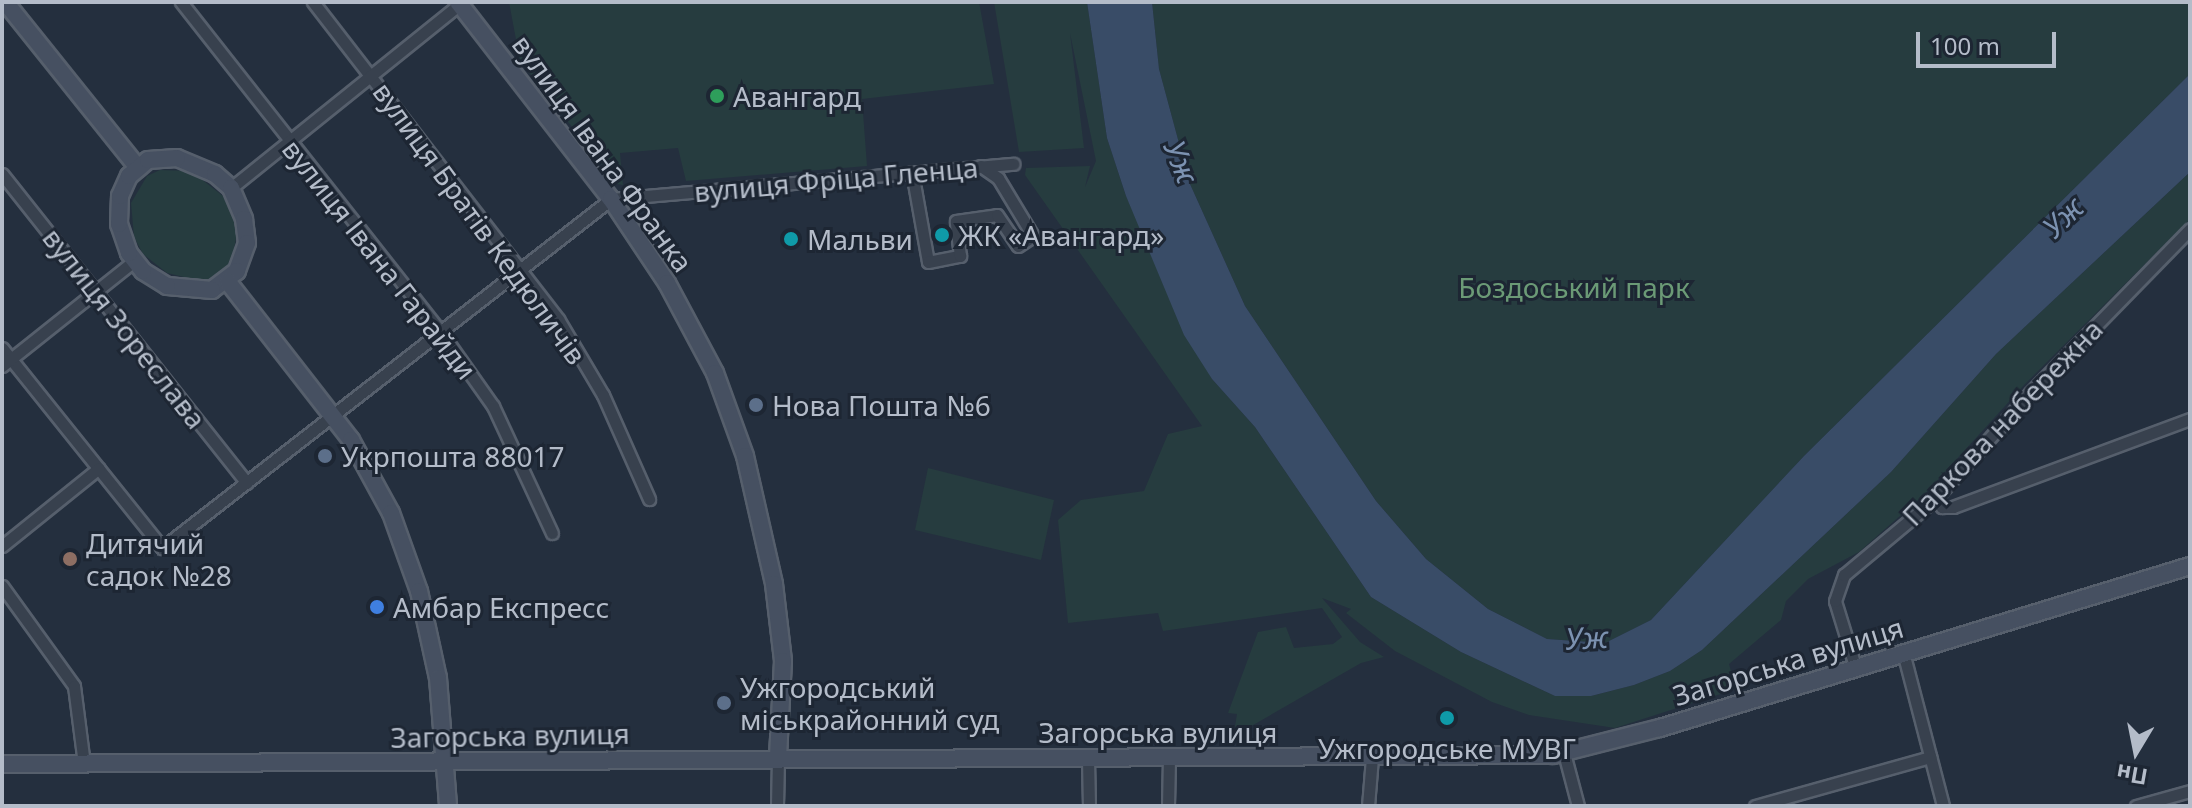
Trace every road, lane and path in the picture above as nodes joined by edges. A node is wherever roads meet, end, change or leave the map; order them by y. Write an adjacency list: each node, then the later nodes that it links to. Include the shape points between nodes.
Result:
1 (181, 2): 6 (street, вулиця Івана Гарайди)
2 (313, 2): 5 (street, вулиця Братів Кедюличів)
3 (459, 3): 5 (street); 13 (street, вулиця Івана Франка)
4 (9, 7): 9 (street)
5 (372, 75): 6 (street); 16 (street, вулиця Братів Кедюличів)
6 (288, 142): 12 (street); 19 (street, вулиця Івана Гарайди)
7 (1013, 164): 8 (street, вулиця Фріца Гленца)
8 (981, 166): 10 (street, вулиця Фріца Гленца); 10 (street, via 998,178 1033,236 1018,246 997,215 956,221 960,256 928,262)
9 (138, 168): 12 (street, via 148,160 197,162); 15 (street, via 124,185 118,212)
10 (912, 172): 13 (street, вулиця Фріца Гленца)
11 (2, 174): 18 (street, вулиця Зореслава)
12 (231, 188): 17 (street, via 247,243)
13 (611, 199): 16 (street); 37 (street, вулиця Івана Франка, via 694,329 745,456 781,633)
14 (2190, 229): 27 (street, Паркова набережна)
15 (134, 261): 17 (street, via 167,286 186,291 212,290); 18 (street)
16 (519, 266): 19 (street); 26 (street, вулиця Братів Кедюличів, via 603,395)
17 (228, 282): 22 (street)
18 (96, 291): 21 (street); 25 (street, вулиця Зореслава)
19 (440, 331): 22 (street); 28 (street, вулиця Івана Гарайди, via 493,406)
20 (2, 348): 21 (street)
21 (6, 363): 24 (street)
22 (333, 417): 25 (street); 40 (street, via 374,480 412,567 436,665)
23 (2190, 419): 27 (street, via 1953,507 1942,507)
24 (99, 468): 25 (street, via 162,548); 29 (street)
25 (247, 483)
26 (649, 499)
27 (1935, 499): 33 (street, Паркова набережна, via 1838,583 1835,601)
28 (552, 533)
29 (2, 546)
30 (2190, 566): 32 (street, Загорська вулиця)
31 (2, 586): 42 (street, via 74,686)
32 (1903, 652): 33 (street, Загорська вулиця); 36 (street)
33 (1855, 666): 34 (street, Загорська вулиця)
34 (1564, 753): 35 (street, Загорська вулиця); 50 (street)
35 (1372, 757): 38 (street, Загорська вулиця); 49 (street)
36 (1930, 757): 51 (street); 52 (street)
37 (778, 758): 39 (street, Загорська вулиця); 40 (street, Загорська вулиця); 46 (street, вулиця Івана Франка)
38 (1169, 758): 39 (street, Загорська вулиця); 48 (street)
39 (1088, 759): 47 (street)
40 (448, 762): 42 (street, Загорська вулиця); 45 (street)
41 (2, 764): 42 (street, Загорська вулиця)
42 (84, 764)
43 (2190, 791): 44 (street)
44 (2176, 800): 53 (street)
45 (448, 806)
46 (777, 806)
47 (1089, 806)
48 (1168, 806)
49 (1368, 806)
50 (1578, 806)
51 (1755, 806)
52 (1943, 806)
53 (2136, 806)

